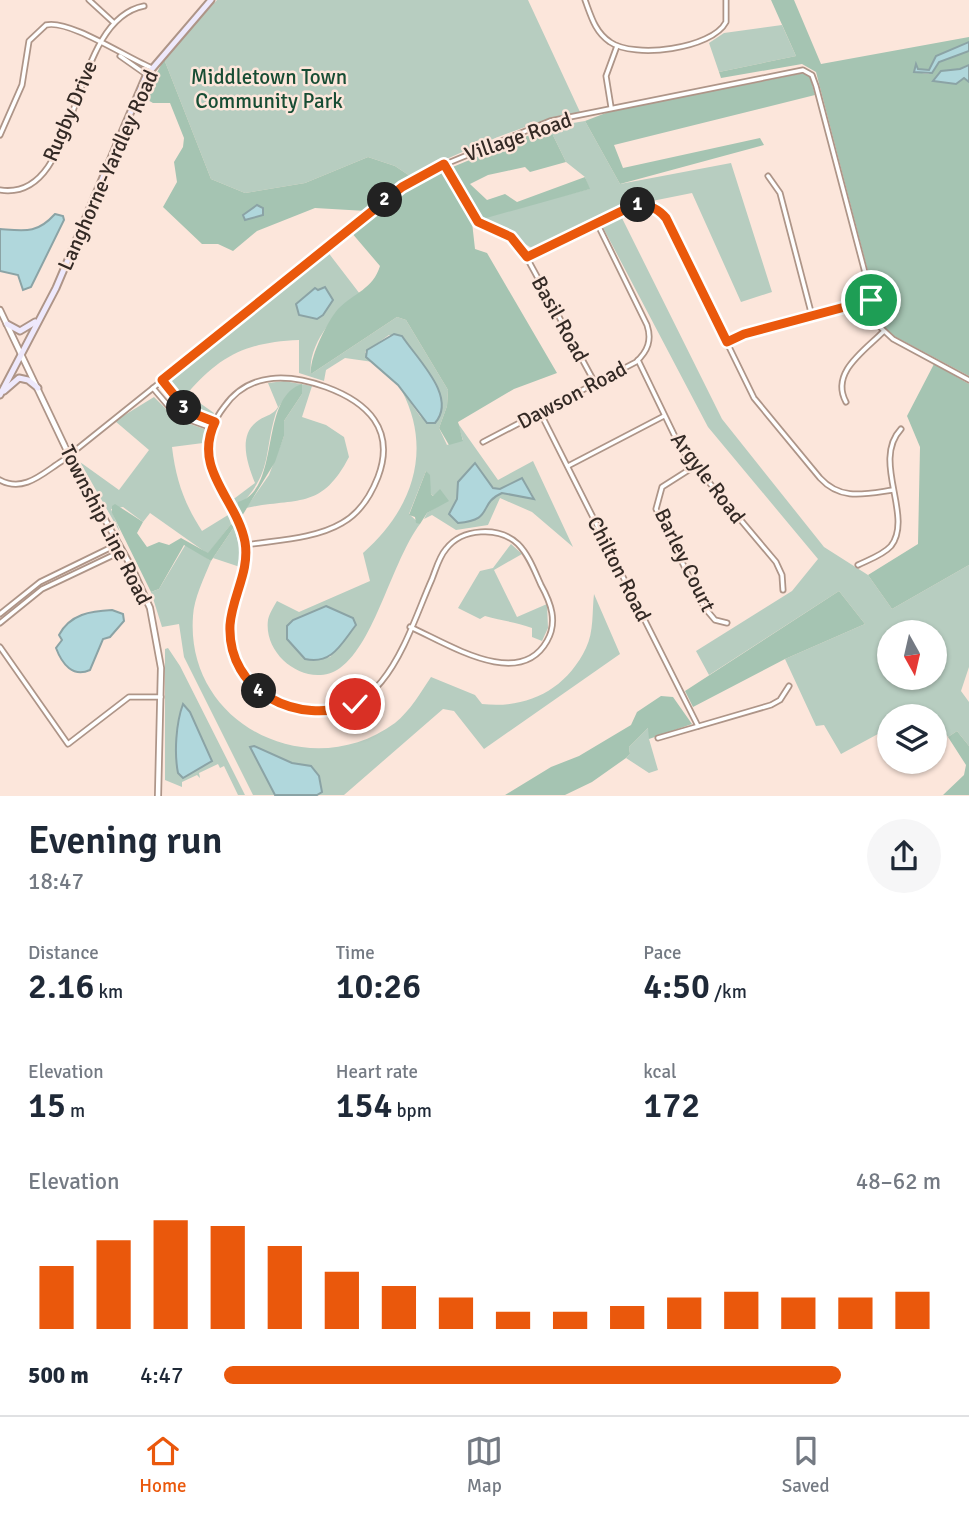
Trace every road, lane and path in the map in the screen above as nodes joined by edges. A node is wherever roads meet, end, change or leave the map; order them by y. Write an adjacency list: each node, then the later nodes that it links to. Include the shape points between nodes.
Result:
1 (89, 0): 6 (street)
2 (211, 0): 10 (main road, Langhorne-Yardley Road)
3 (585, 0): 8 (street, via 599,32)
4 (726, 0): 8 (street, via 726,22 706,40 668,48)
5 (144, 6): 6 (street, via 128,10)
6 (113, 22): 7 (street, Rugby Drive)
7 (100, 44): 9 (street); 13 (street, via 63,24 38,30 29,41 22,85); 16 (street, Rugby Drive, via 48,166 22,189)
8 (617, 46): 12 (street, via 606,76)
9 (116, 52): 10 (street); 11 (street)
10 (152, 68): 11 (main road, Langhorne-Yardley Road)
11 (147, 75): 21 (main road, Langhorne-Yardley Road)
12 (611, 107): 14 (street, Village Road, via 550,121); 19 (street, Village Road, via 806,70 817,88)
13 (0, 135)
14 (444, 164): 18 (street, Basil Road, via 478,222 511,237); 28 (street, Village Road, via 402,187)
15 (768, 176): 22 (street, via 780,193)
16 (0, 190)
17 (597, 223): 18 (street); 25 (street, via 637,205 653,207 662,214); 27 (street, Dawson Road, via 649,332 647,348)
18 (527, 257): 30 (street, Basil Road)
19 (871, 300): 22 (street); 24 (street)
20 (0, 310): 23 (street, Township Line Road)
21 (42, 314): 23 (main road, via 23,331); 26 (main road, Langhorne-Yardley Road)
22 (812, 316): 25 (street)
23 (7, 324): 26 (street, Township Line Road)
24 (883, 332): 29 (street); 34 (street, via 841,376)
25 (727, 342): 45 (street, via 756,401 827,486 849,495)
26 (22, 352): 32 (street, Township Line Road); 33 (main road, Langhorne-Yardley Road)
27 (638, 360): 30 (street, Dawson Road); 36 (street, Argyle Road)
28 (162, 380): 31 (street, Village Road); 37 (street, via 187,411)
29 (969, 380)
30 (595, 383): 35 (street, Dawson Road)
31 (153, 387): 38 (street, via 176,415); 41 (street, Village Road)
32 (38, 388): 33 (main road, via 19,378); 41 (street, Township Line Road)
33 (0, 396)
34 (846, 402)
35 (540, 412): 40 (street, Dawson Road); 42 (street, Chilton Road)
36 (664, 416): 42 (street); 43 (street, Argyle Road)
37 (215, 422): 38 (street); 47 (street, via 227,402 246,386 292,376 360,402 381,436 382,461 375,485 350,517 317,533)
38 (212, 428): 47 (street, via 211,471 241,527)
39 (901, 429): 45 (street, via 889,447)
40 (483, 442)
41 (69, 455): 44 (street, Village Road, via 28,483); 46 (street, Township Line Road)
42 (568, 466): 58 (street, Chilton Road)
43 (695, 466): 50 (street, Argyle Road, via 776,562); 53 (street, Barley Court, via 662,487 656,509 704,607 715,620)
44 (0, 480)
45 (893, 490): 49 (street, via 894,540 884,552)
46 (118, 544): 48 (street, Township Line Road); 51 (street, via 40,582)
47 (245, 545): 54 (street, via 246,565 231,615 232,644 247,678 275,702 316,713 355,704 386,679)
48 (122, 551): 52 (street, via 42,589); 57 (street, Township Line Road, via 153,620)
49 (858, 565)
50 (783, 590)
51 (0, 614)
52 (0, 623)
53 (727, 623)
54 (410, 627): 54 (street, via 446,548 484,532 518,544 552,611 547,642 532,658 514,664 490,662)
55 (0, 647): 57 (street, via 68,744 129,697)
56 (789, 686): 58 (street, via 771,705)
57 (161, 696): 60 (street, Township Line Road)
58 (698, 726): 59 (street)
59 (658, 738)
60 (158, 796)

